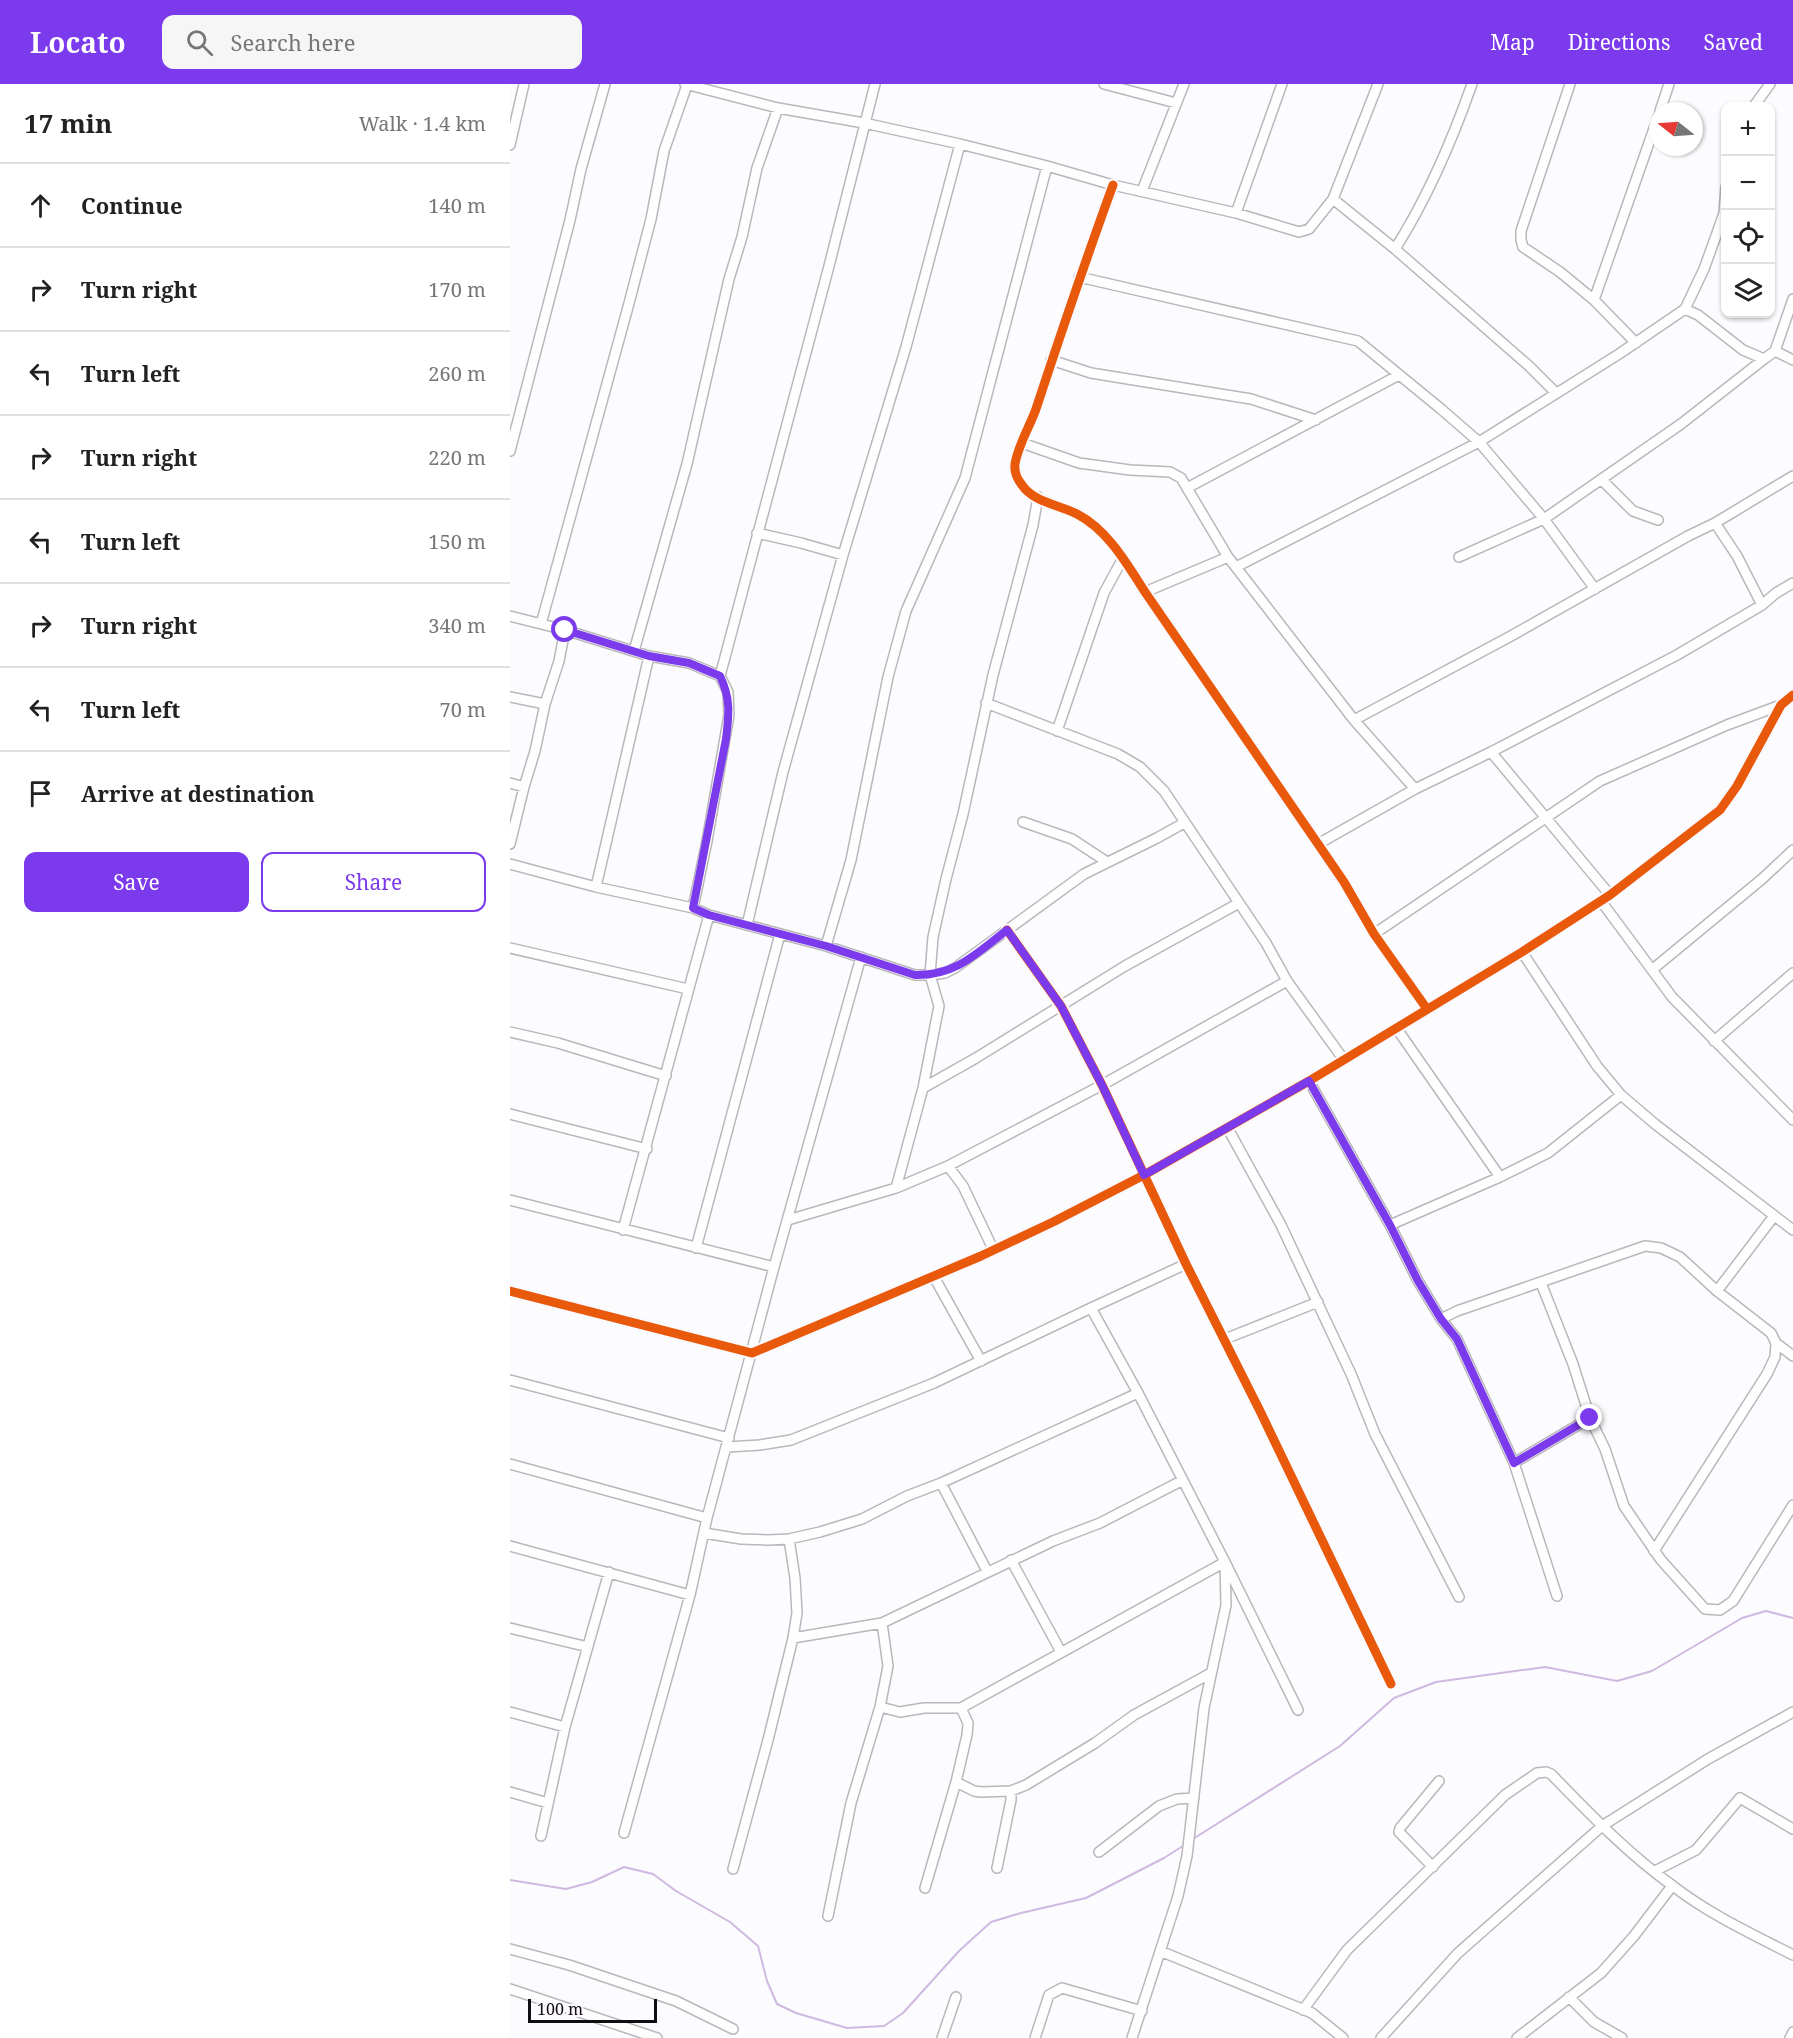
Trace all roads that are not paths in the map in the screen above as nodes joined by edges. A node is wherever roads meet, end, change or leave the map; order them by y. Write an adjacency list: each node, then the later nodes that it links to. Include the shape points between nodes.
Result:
1 (524, 84): 20 (street)
2 (605, 84): 42 (street)
3 (686, 84): 16 (street); 61 (street, via 664,151 631,296)
4 (875, 84): 17 (street)
5 (1104, 84): 15 (street)
6 (1184, 84): 15 (street)
7 (1282, 84): 26 (street)
8 (1378, 84): 24 (street)
9 (1472, 84): 27 (street, via 1417,215)
10 (1570, 84): 30 (street, via 1521,240 1524,247)
11 (1669, 84): 13 (street)
12 (1770, 84): 14 (street)
13 (1663, 102)
14 (1757, 102)
15 (1176, 103): 23 (street)
16 (778, 108): 17 (street); 63 (street, via 757,168 687,464)
17 (864, 123): 19 (street); 50 (street)
18 (1649, 143): 30 (street)
19 (960, 144): 21 (street); 51 (street, via 906,347)
20 (510, 145)
21 (1047, 166): 22 (street); 95 (street, via 965,477 906,611 888,677 851,860)
22 (1113, 185): 23 (street); 28 (street)
23 (1142, 190): 26 (street)
24 (1333, 199): 26 (street, via 1309,229 1299,232); 27 (street)
25 (1724, 210): 31 (street)
26 (1236, 213)
27 (1395, 249): 38 (street)
28 (1079, 277): 35 (street); 37 (street, via 1358,341)
29 (1793, 299): 33 (street)
30 (1594, 300): 32 (street)
31 (1685, 309): 32 (street); 34 (street, via 1743,350)
32 (1636, 343): 38 (street)
33 (1776, 351): 34 (street); 36 (street)
34 (1764, 359): 44 (street)
35 (1051, 360): 39 (street, via 1091,373 1251,399); 41 (street)
36 (1793, 360)
37 (1399, 375): 39 (street); 40 (street)
38 (1556, 393): 40 (street)
39 (1316, 420): 45 (street)
40 (1479, 442): 47 (street); 55 (street)
41 (1022, 443): 45 (street, via 1078,463 1170,472 1181,477); 46 (street, via 1015,464 1016,477)
42 (510, 451)
43 (1793, 476): 49 (street)
44 (1602, 480): 47 (street); 48 (street, via 1633,511)
45 (1187, 488): 52 (street)
46 (1038, 497): 54 (street, via 1077,514 1100,531); 68 (street)
47 (1544, 519): 53 (street); 57 (street)
48 (1658, 520)
49 (1715, 523): 57 (street); 59 (street)
50 (757, 533): 51 (street); 65 (street)
51 (843, 555): 91 (street, via 783,772)
52 (1228, 557): 55 (street); 58 (street)
53 (1459, 557)
54 (1124, 558): 58 (street); 72 (street, via 1104,593)
55 (1236, 567): 71 (street)
56 (1793, 583): 59 (street)
57 (1595, 589): 71 (street)
58 (1145, 592): 81 (street)
59 (1762, 605): 73 (street, via 1677,655)
60 (510, 616): 61 (street)
61 (541, 624): 62 (street)
62 (565, 630): 63 (street); 69 (street)
63 (634, 651): 64 (street)
64 (649, 656): 65 (street, via 689,663); 85 (street)
65 (720, 676): 89 (street, via 728,692 729,715)
66 (1793, 695): 70 (street)
67 (510, 697): 69 (street)
68 (986, 703): 72 (street); 101 (street, via 933,937)
69 (545, 704): 75 (street)
70 (1781, 705): 77 (street, via 1600,781); 86 (street, via 1720,810)
71 (1354, 720): 76 (street)
72 (1057, 731): 79 (street, via 1118,754 1140,767 1164,792)
73 (1491, 752): 76 (street); 77 (street)
74 (510, 783): 75 (street)
75 (524, 787): 80 (street)
76 (1415, 789): 81 (street)
77 (1545, 818): 86 (street); 94 (street)
78 (1023, 822): 83 (street, via 1071,839)
79 (1184, 823): 83 (street); 88 (street)
80 (510, 844)
81 (1318, 844): 94 (street)
82 (1793, 850): 99 (street)
83 (1107, 862): 92 (street, via 1083,874)
84 (510, 864): 85 (street)
85 (596, 887): 89 (street)
86 (1610, 895): 87 (street)
87 (1601, 901): 97 (street); 99 (street)
88 (1239, 903): 102 (street); 104 (street)
89 (693, 908): 90 (street)
90 (709, 915): 91 (street); 103 (street)
91 (747, 925): 93 (street)
92 (1007, 930): 101 (street, via 955,968); 104 (street)
93 (780, 934): 95 (street); 129 (street)
94 (1374, 934): 105 (street)
95 (826, 946): 98 (street)
96 (510, 948): 103 (street)
97 (1522, 952): 105 (street); 114 (street, via 1597,1066)
98 (861, 957): 101 (street, via 915,975); 125 (street)
99 (1653, 969): 108 (street)
100 (1793, 973): 108 (street)
101 (930, 975): 113 (street, via 939,1006)
102 (1287, 981): 109 (street); 112 (street)
103 (688, 989): 110 (street)
104 (1061, 1006): 112 (street); 113 (street)
105 (1427, 1009): 106 (street)
106 (1397, 1029): 109 (street); 121 (street)
107 (510, 1032): 110 (street)
108 (1714, 1041): 116 (street)
109 (1344, 1060): 111 (street)
110 (666, 1076): 118 (street)
111 (1309, 1081): 117 (street); 126 (street)
112 (1102, 1085): 119 (street); 120 (street)
113 (923, 1088): 122 (street)
114 (1621, 1095): 121 (street, via 1558,1147); 124 (street)
115 (510, 1114): 118 (street)
116 (1793, 1120)
117 (1227, 1127): 120 (street); 137 (street)
118 (646, 1149): 127 (street)
119 (948, 1166): 122 (street); 130 (street, via 963,1186)
120 (1144, 1175): 130 (street); 131 (street)
121 (1500, 1177): 126 (street)
122 (897, 1188): 125 (street)
123 (511, 1203): 127 (street)
124 (1774, 1216): 128 (street); 136 (street)
125 (788, 1220): 132 (street)
126 (1390, 1225): 139 (street)
127 (623, 1230): 129 (street)
128 (1793, 1230)
129 (696, 1248): 132 (street)
130 (993, 1250): 133 (street)
131 (1186, 1264): 138 (street); 140 (street)
132 (774, 1267): 142 (street)
133 (934, 1277): 142 (street); 144 (street)
134 (1541, 1283): 136 (street, via 1645,1246 1680,1257); 139 (street); 147 (street)
135 (510, 1291): 142 (street)
136 (1717, 1291): 141 (street, via 1771,1333)
137 (1318, 1302): 140 (street); 165 (street, via 1376,1434)
138 (1091, 1308): 144 (street); 146 (street)
139 (1441, 1319): 149 (street, via 1457,1339)
140 (1225, 1339): 172 (street)
141 (1776, 1343): 143 (street); 158 (street, via 1767,1374)
142 (752, 1353): 148 (street)
143 (1793, 1356)
144 (981, 1361): 148 (street, via 791,1440 760,1445)
145 (510, 1380): 148 (street)
146 (1138, 1393): 151 (street); 152 (street)
147 (1590, 1418): 149 (street); 158 (street, via 1624,1506)
148 (728, 1442): 154 (street)
149 (1514, 1463): 164 (street)
150 (510, 1464): 154 (street)
151 (1183, 1480): 159 (street, via 1100,1523); 160 (street)
152 (941, 1483): 156 (street, via 862,1519); 161 (street)
153 (1793, 1504): 158 (street, via 1732,1601 1720,1610 1705,1609)
154 (707, 1518): 155 (street)
155 (705, 1533): 156 (street, via 741,1539); 163 (street)
156 (789, 1539): 168 (street, via 797,1613)
157 (510, 1546): 162 (street)
158 (1654, 1551)
159 (1011, 1560): 161 (street); 170 (street)
160 (1225, 1562): 170 (street); 171 (street, via 1226,1605); 175 (street)
161 (987, 1571): 166 (street)
162 (609, 1572): 163 (street); 169 (street)
163 (690, 1595): 187 (street)
164 (1557, 1596)
165 (1459, 1597)
166 (882, 1623): 168 (street); 173 (street, via 888,1666)
167 (510, 1628): 169 (street)
168 (793, 1638): 192 (street)
169 (588, 1647): 178 (street)
170 (1061, 1652): 174 (street)
171 (1211, 1673): 181 (street, via 1134,1715 1039,1778); 183 (street)
172 (1391, 1684)
173 (880, 1707): 174 (street, via 900,1712); 196 (street, via 851,1803)
174 (961, 1708): 180 (street, via 968,1723)
175 (1298, 1710)
176 (510, 1712): 178 (street)
177 (1793, 1712): 185 (street, via 1708,1759)
178 (565, 1727): 184 (street)
179 (1439, 1781): 190 (street, via 1399,1832)
180 (956, 1782): 181 (street, via 974,1791); 195 (street)
181 (1011, 1791): 191 (street)
182 (510, 1792): 184 (street)
183 (1194, 1798): 189 (street, via 1159,1806); 198 (street, via 1187,1856)
184 (548, 1803): 188 (street)
185 (1602, 1826): 190 (street, via 1551,1774 1538,1773 1505,1795); 193 (street); 212 (street, via 1458,1953)
186 (1793, 1829): 193 (street, via 1740,1798 1696,1850)
187 (624, 1833)
188 (541, 1836)
189 (1099, 1852)
190 (1433, 1867): 203 (street, via 1347,1950)
191 (997, 1868)
192 (733, 1869)
193 (1655, 1871): 194 (street)
194 (1672, 1886): 199 (street, via 1704,1908); 202 (street, via 1601,1973)
195 (925, 1888)
196 (828, 1916)
197 (510, 1949): 205 (street, via 676,2001)
198 (1160, 1951): 203 (street); 204 (street)
199 (1793, 1954)
200 (510, 1989): 207 (street)
201 (956, 1997): 208 (street)
202 (1569, 1997): 213 (street); 214 (street, via 1594,2022)
203 (1304, 2010): 211 (street)
204 (1142, 2011): 209 (street, via 1062,1988 1049,1995); 210 (street)
205 (733, 2029)
206 (1793, 2032): 215 (street)
207 (657, 2038)
208 (942, 2038)
209 (1035, 2038)
210 (1132, 2038)
211 (1343, 2038)
212 (1381, 2038)
213 (1517, 2038)
214 (1622, 2038)
215 (1790, 2038)

